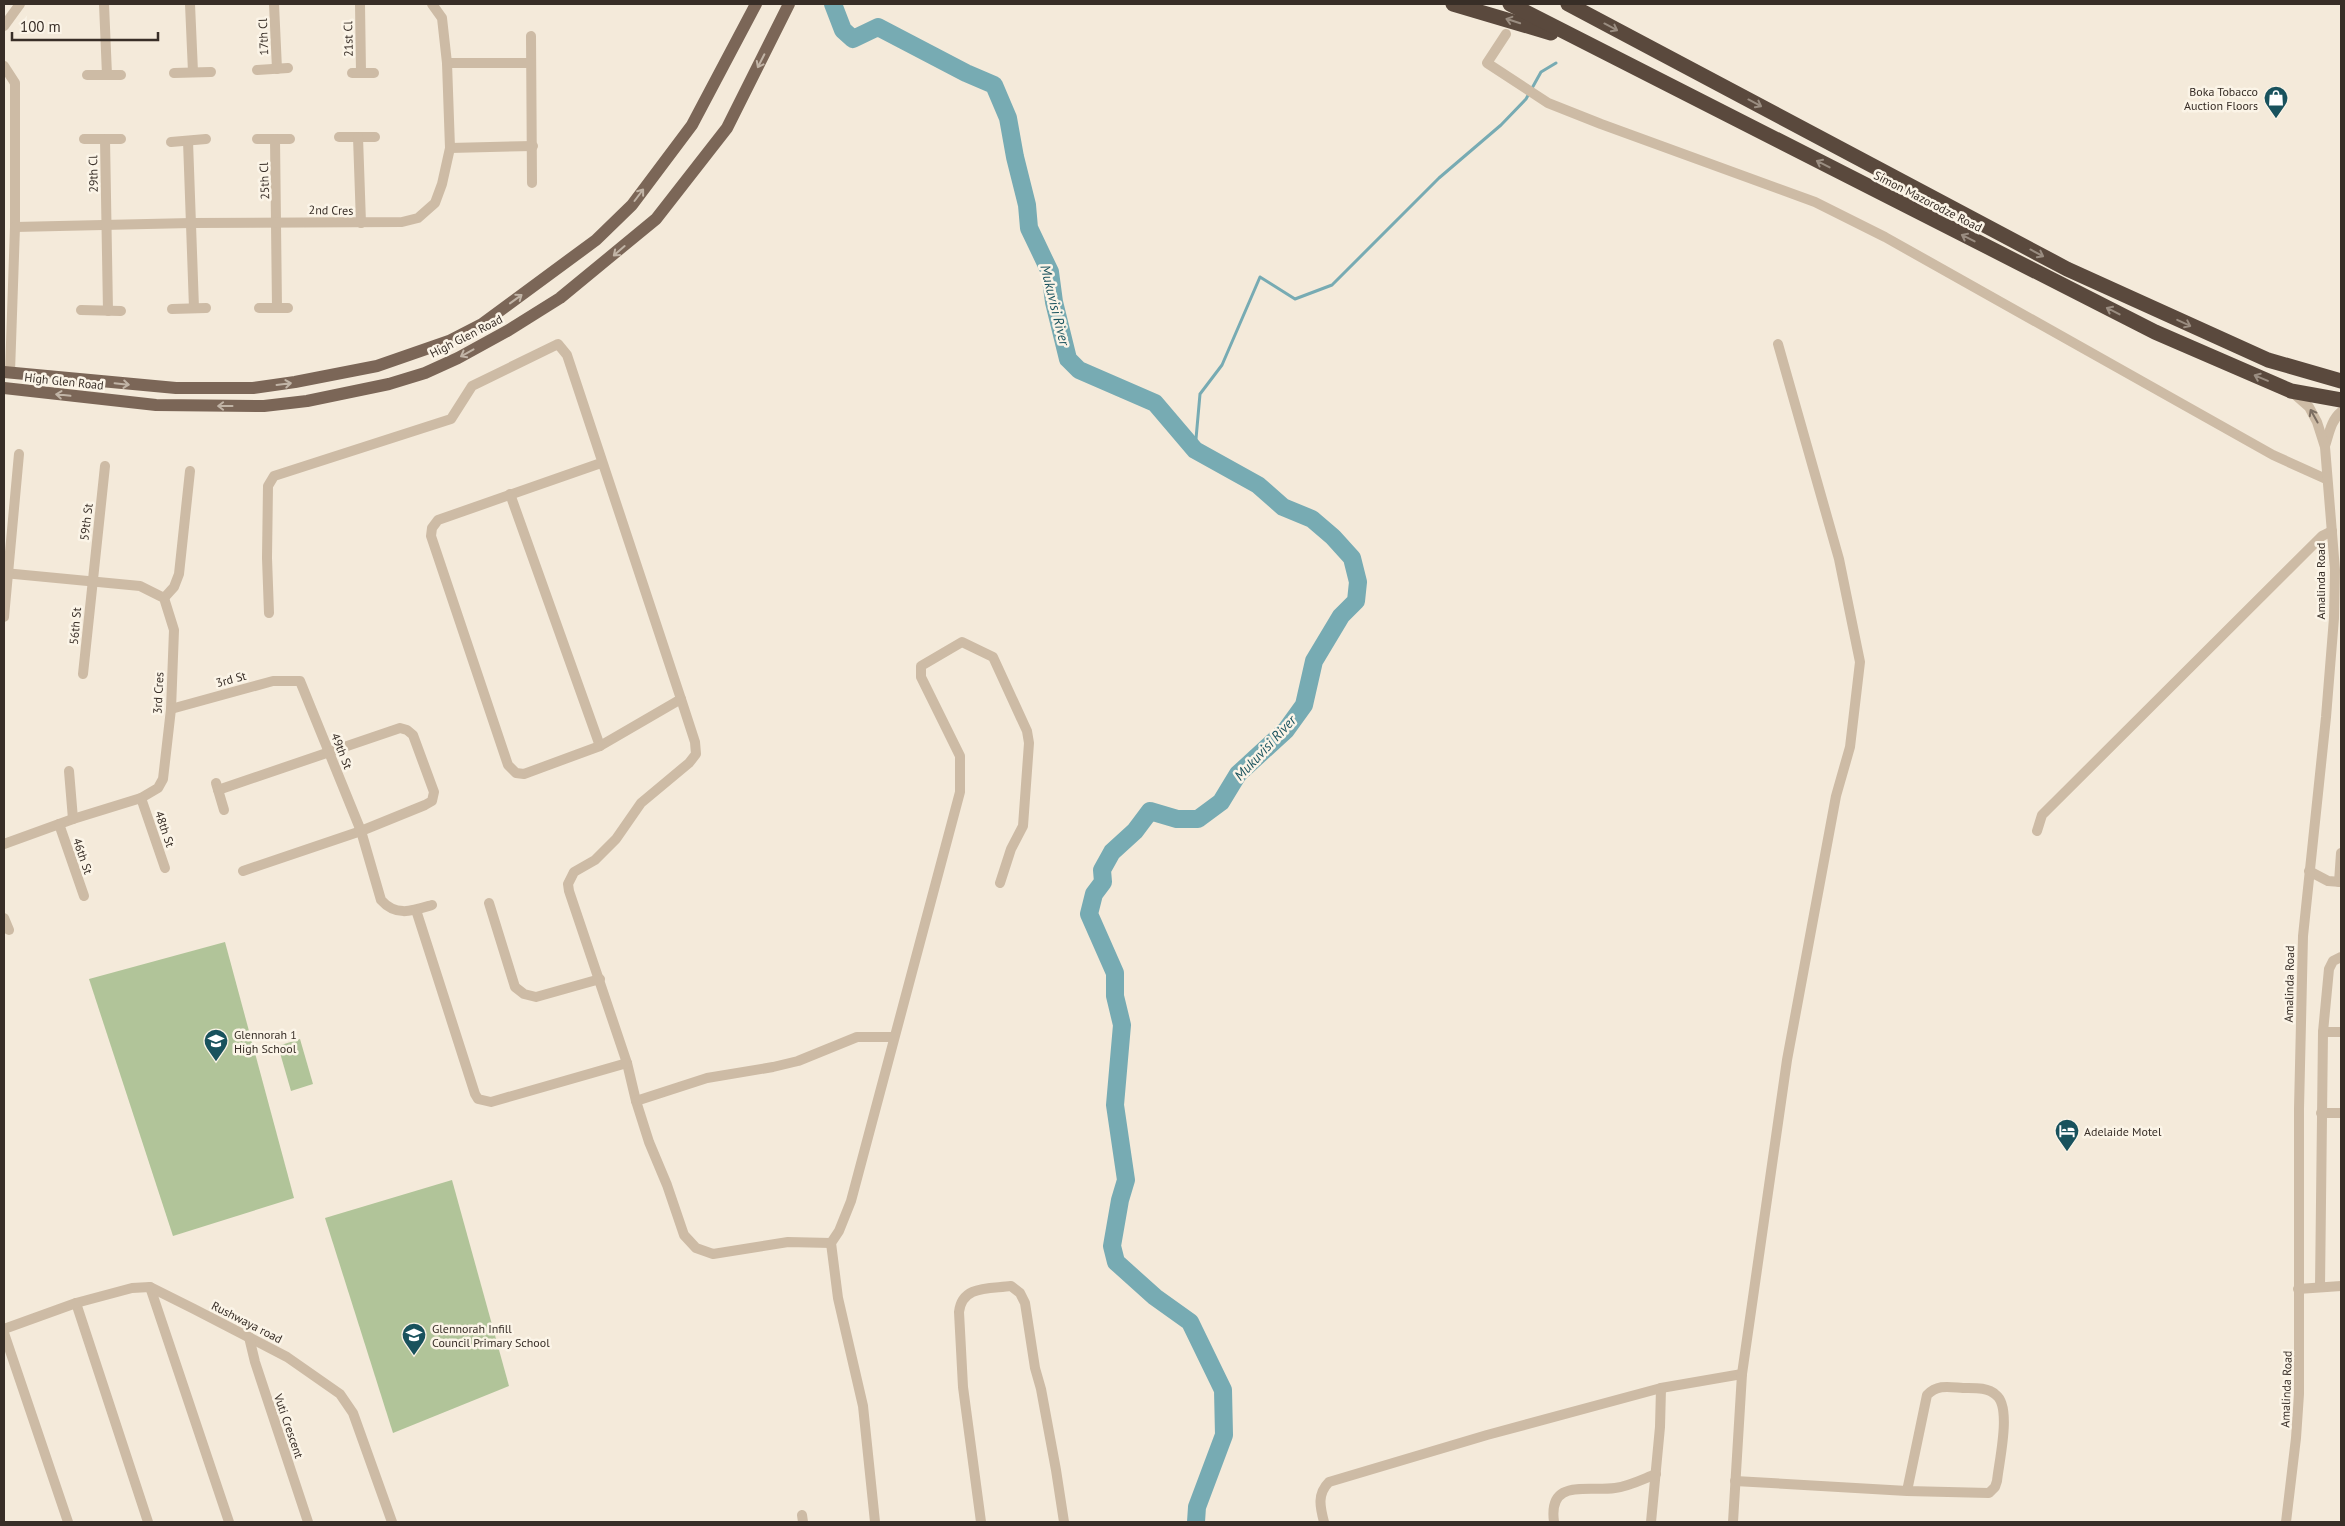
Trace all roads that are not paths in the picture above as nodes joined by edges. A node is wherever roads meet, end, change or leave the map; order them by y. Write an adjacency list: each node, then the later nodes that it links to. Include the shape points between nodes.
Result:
1 (20, 4): 12 (street)
2 (104, 4): 27 (street)
3 (190, 4): 22 (street)
4 (274, 4): 20 (street, 17th Cl)
5 (360, 4): 25 (street, 21st Cl, via 357,73)
6 (432, 4): 16 (street, 2nd Cres, via 442,18)
7 (756, 4): 59 (main road, High Glen Road, one-way to 7, via 176,388 253,388 377,366 449,341 482,324 596,240 632,205 692,125)
8 (789, 4): 61 (main road, High Glen Road, one-way to 61, via 727,128 656,219 560,298 458,358 389,384 307,401 264,406 156,405)
9 (1453, 4): 15 (highway, one-way to 9)
10 (1510, 4): 15 (highway, Simon Mazorodze Road)
11 (1568, 4): 60 (highway, Simon Mazorodze Road, one-way to 60, via 2067,269 2268,360)
12 (4, 26)
13 (1506, 34): 70 (street, via 1487,63 1548,103 1815,202 1894,242 2273,455)
14 (531, 36): 17 (street)
15 (1593, 46): 62 (highway, Simon Mazorodze Road, one-way to 15, via 2155,332)
16 (447, 62): 17 (street); 42 (street, 2nd Cres)
17 (532, 63): 41 (street)
18 (4, 66): 48 (street, via 15,83)
19 (288, 68): 20 (street)
20 (277, 69): 21 (street)
21 (257, 70)
22 (193, 72): 23 (street); 24 (street)
23 (211, 72)
24 (174, 73)
25 (374, 73)
26 (87, 75): 27 (street)
27 (107, 75): 28 (street)
28 (121, 75)
29 (339, 137): 30 (street)
30 (358, 137): 31 (street); 46 (street)
31 (375, 137)
32 (84, 139): 33 (street)
33 (105, 139): 34 (street, 29th Cl); 47 (street, 29th Cl)
34 (121, 139)
35 (206, 139): 39 (street)
36 (257, 139): 37 (street)
37 (275, 139): 38 (street); 44 (street, 25th Cl)
38 (290, 139)
39 (188, 141): 40 (street); 45 (street)
40 (171, 142)
41 (533, 146): 42 (street); 43 (street)
42 (450, 148): 46 (street, 2nd Cres, via 435,204 418,218 402,222)
43 (532, 183)
44 (277, 222): 45 (street, 2nd Cres); 46 (street, 2nd Cres); 52 (street, 25th Cl)
45 (191, 223): 47 (street, 2nd Cres); 49 (street)
46 (361, 223)
47 (106, 224): 48 (street, 2nd Cres); 56 (street, 29th Cl)
48 (15, 227): 59 (street)
49 (194, 308): 50 (street); 54 (street)
50 (206, 308)
51 (259, 308): 52 (street)
52 (277, 308): 53 (street)
53 (288, 308)
54 (172, 309)
55 (81, 310): 56 (street)
56 (108, 311): 57 (street)
57 (121, 311)
58 (1778, 344): 121 (street, via 1840,560 1860,662 1850,747 1836,796 1787,1060)
59 (7, 372)
60 (2341, 381)
61 (4, 388)
62 (2291, 391): 63 (highway, Simon Mazorodze Road); 65 (street, Amalinda Road, one-way to 62, via 2309,407)
63 (2341, 400)
64 (2341, 412): 65 (street, Amalinda Road, via 2330,427)
65 (2325, 447): 70 (street, Amalinda Road)
66 (19, 454): 73 (street)
67 (602, 463): 71 (street); 76 (street, via 567,355 558,344 472,386 451,419 274,476 268,486); 80 (street)
68 (105, 466): 74 (street, 59th St)
69 (190, 472): 75 (street, via 179,574 174,587)
70 (2326, 479): 72 (street, Amalinda Road)
71 (510, 494): 82 (street); 82 (street, via 438,520 431,536 508,765 516,773 524,774)
72 (2332, 532): 90 (street, via 2322,536 2042,815); 95 (street, Amalinda Road, via 2334,618)
73 (6, 573): 74 (street); 77 (street)
74 (92, 580): 75 (street, via 140,586); 78 (street, 56th St)
75 (164, 598): 81 (street, 3rd Cres, via 174,630)
76 (269, 613)
77 (4, 617)
78 (83, 674)
79 (300, 681): 81 (street, 3rd St, via 273,681); 83 (street, 49th St)
80 (681, 699): 82 (street); 105 (street, via 696,754 641,803 616,839 569,878 569,891)
81 (171, 709): 85 (street, 3rd Cres, via 163,779 158,788)
82 (600, 746)
83 (328, 752): 86 (street, via 217,787); 89 (street, 49th St); 89 (street, via 400,728 412,735 434,792 432,801)
84 (69, 771): 87 (street)
85 (141, 798): 87 (street, 3rd Cres); 93 (street, 48th St)
86 (224, 810)
87 (74, 818): 88 (street, 3rd Cres)
88 (59, 824): 91 (street, 3rd Cres); 98 (street, 46th St)
89 (361, 831): 94 (street); 101 (street, 49th St, via 381,900 388,909 400,912)
90 (2037, 831)
91 (4, 844)
92 (2341, 853): 96 (street)
93 (165, 868)
94 (243, 872)
95 (2309, 872): 96 (street, via 2328,881); 117 (street, Amalinda Road, via 2302,972)
96 (2340, 882)
97 (1000, 884): 108 (street, via 1011,849 1023,826 1030,743 993,657 962,642 921,666 921,677 960,756 960,792)
98 (84, 896)
99 (489, 903): 105 (street, via 515,987 524,994 536,997)
100 (432, 906): 101 (street)
101 (416, 910): 109 (street, via 478,1099 491,1102)
102 (4, 918): 103 (street)
103 (9, 930)
104 (2341, 957): 106 (street, via 2333,961 2329,969)
105 (600, 979): 109 (street)
106 (2323, 1032): 107 (street); 111 (street)
107 (2341, 1032)
108 (894, 1038): 110 (street, via 857,1037 798,1060 707,1078); 113 (street, via 851,1201)
109 (627, 1063): 110 (street)
110 (636, 1101): 113 (street, via 684,1235 696,1248 713,1254 788,1242)
111 (2321, 1113): 112 (street); 116 (street)
112 (2341, 1113)
113 (831, 1243): 131 (street, via 838,1298 863,1406)
114 (2341, 1286): 116 (street)
115 (150, 1287): 118 (street, via 118,1290); 120 (street, Rushwaya road); 128 (street)
116 (2320, 1287): 117 (street)
117 (2298, 1289): 138 (street, Amalinda Road, via 2299,1394)
118 (76, 1303): 119 (street); 127 (street)
119 (4, 1331): 126 (street)
120 (249, 1338): 129 (street, Vuti Crescent); 130 (street, Rushwaya road, via 287,1357 347,1402)
121 (1742, 1374): 122 (street); 124 (street)
122 (1661, 1388): 123 (street); 134 (street, via 1329,1482 1322,1488 1320,1499)
123 (1656, 1474): 135 (street, via 1627,1486 1561,1493 1552,1511); 136 (street)
124 (1735, 1481): 125 (street); 137 (street)
125 (1907, 1491): 125 (street, via 1982,1494 1995,1487 2005,1410 1998,1395 1979,1388 1940,1386 1927,1395)
126 (68, 1522)
127 (148, 1522)
128 (229, 1522)
129 (308, 1522)
130 (392, 1522)
131 (875, 1522)
132 (981, 1522): 133 (street, via 963,1387 960,1302 973,1291 1011,1286 1025,1303)
133 (1064, 1522)
134 (1324, 1522)
135 (1554, 1522)
136 (1651, 1522)
137 (1733, 1522)
138 (2286, 1522)

